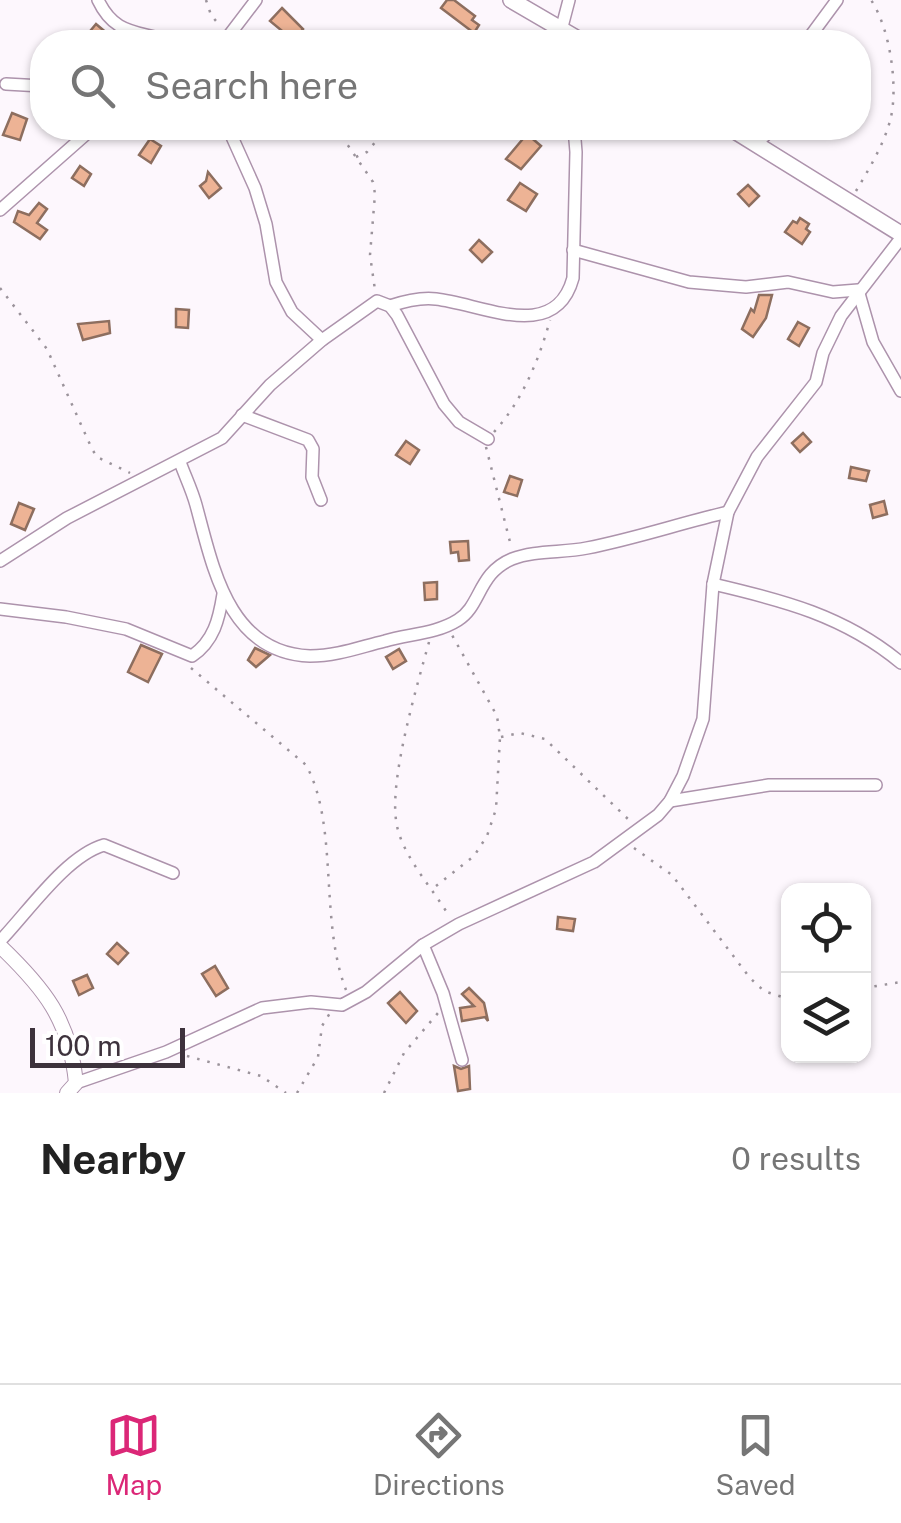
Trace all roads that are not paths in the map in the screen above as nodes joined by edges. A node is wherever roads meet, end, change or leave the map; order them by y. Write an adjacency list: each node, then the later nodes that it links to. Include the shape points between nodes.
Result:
1 (98, 0): 6 (street)
2 (256, 0): 7 (street)
3 (511, 0): 8 (main road)
4 (569, 0): 9 (street)
5 (838, 0): 10 (street)
6 (128, 30)
7 (233, 30)
8 (552, 30)
9 (562, 30)
10 (815, 30)
11 (6, 84): 12 (street)
12 (30, 85)
13 (80, 140): 19 (street)
14 (233, 140): 24 (street, via 266,224 276,282 292,312)
15 (575, 140): 21 (street)
16 (752, 140): 18 (main road)
17 (761, 140): 18 (street)
18 (758, 143): 20 (main road)
19 (0, 210)
20 (901, 236): 22 (street)
21 (573, 250): 22 (street, via 689,282); 23 (street, via 570,288 541,315 520,317 432,298)
22 (858, 290): 25 (street, via 873,342); 30 (street, via 830,333 808,396 757,457)
23 (390, 306): 24 (street, via 376,302); 27 (street, via 444,404)
24 (322, 340): 26 (street)
25 (901, 391)
26 (242, 415): 28 (street, via 222,438); 29 (street, via 308,440)
27 (488, 439)
28 (180, 462): 31 (street, via 67,518); 33 (street)
29 (321, 500)
30 (728, 512): 32 (street); 33 (street, via 589,548 513,558 486,578 460,620 352,652 308,656 275,647 246,628)
31 (0, 562)
32 (713, 584): 35 (street, via 824,615); 37 (street, via 703,719)
33 (223, 594): 34 (street, via 206,646 192,656 95,622)
34 (0, 609)
35 (901, 662)
36 (876, 784): 37 (street, via 769,785)
37 (670, 801): 40 (street, via 594,862)
38 (173, 873): 39 (street, via 104,845 93,848)
39 (0, 943): 42 (street, via 49,997 74,1058)
40 (424, 945): 41 (street); 42 (street, via 344,1003 262,1008)
41 (462, 1060)
42 (71, 1088)

